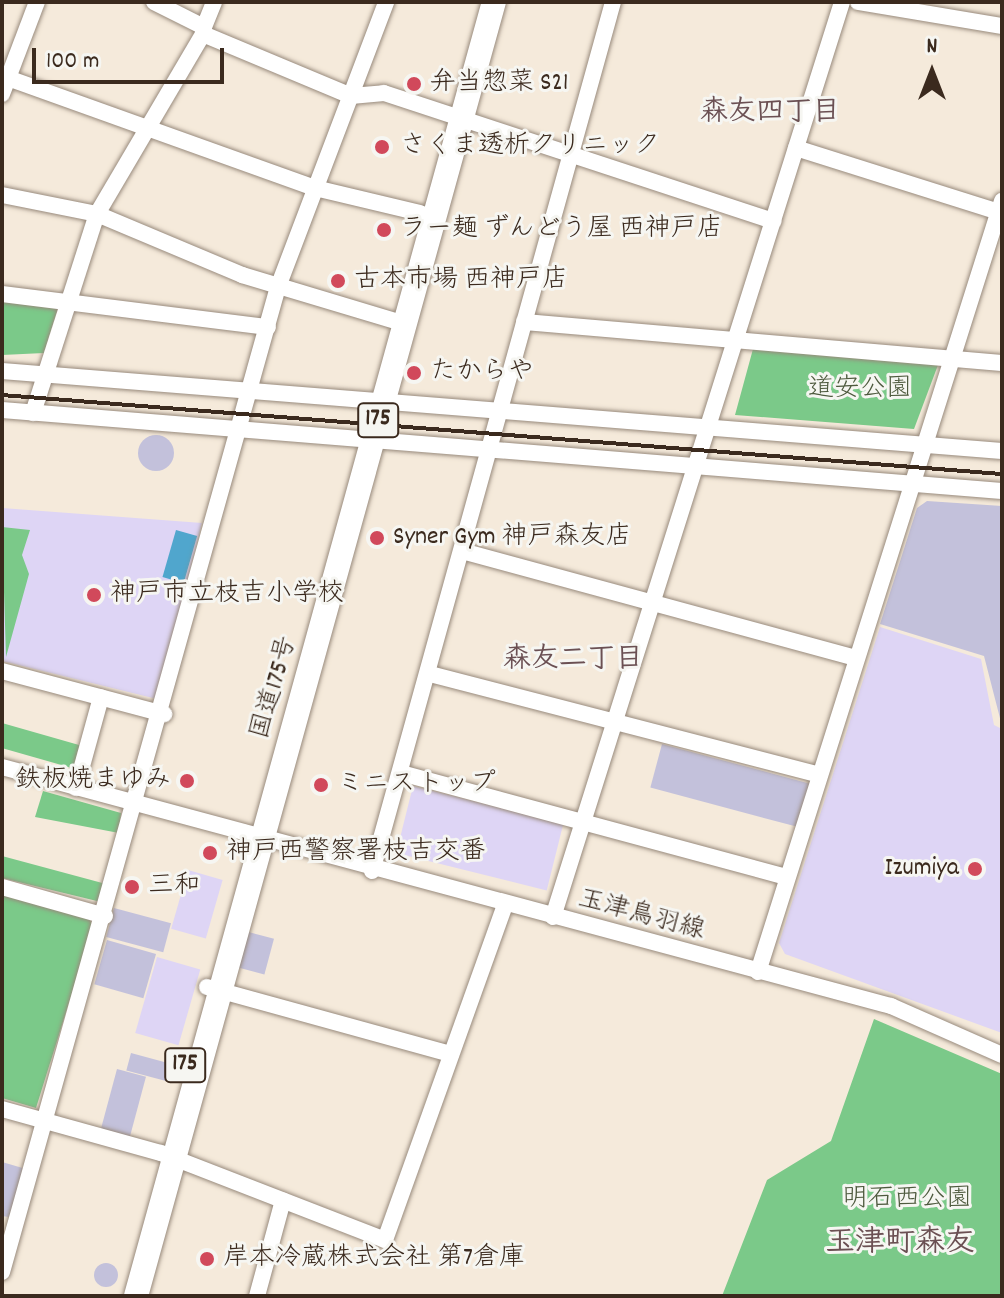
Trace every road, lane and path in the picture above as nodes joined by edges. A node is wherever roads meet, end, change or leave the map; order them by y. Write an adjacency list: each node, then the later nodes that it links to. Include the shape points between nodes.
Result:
1 (37, 2): 12 (street)
2 (154, 2): 11 (street)
3 (214, 2): 11 (street)
4 (386, 2): 13 (street)
5 (478, 2): 14 (highway, 国道175号 / 175)
6 (494, 2): 14 (highway, 国道175号 / 175)
7 (613, 2): 17 (street)
8 (842, 2): 16 (street)
9 (858, 2): 10 (street)
10 (1002, 26)
11 (203, 30): 13 (street); 15 (street)
12 (4, 83): 15 (street)
13 (351, 96): 14 (street, via 384,93); 18 (street)
14 (454, 119): 17 (street); 21 (highway, 国道175号 / 175); 28 (highway, 国道175号 / 175)
15 (149, 128): 18 (street); 22 (street)
16 (796, 148): 20 (street); 23 (street)
17 (573, 161): 23 (street); 27 (street)
18 (315, 188): 21 (street); 24 (street)
19 (2, 195): 22 (street)
20 (1001, 209): 31 (street)
21 (420, 213): 28 (highway, 国道175号 / 175)
22 (97, 214): 24 (street); 26 (street)
23 (773, 221): 30 (street)
24 (278, 287): 28 (street); 29 (street)
25 (2, 294): 26 (street)
26 (70, 300): 29 (street); 34 (street)
27 (524, 322): 30 (street); 39 (street)
28 (398, 323): 36 (highway, 国道175号 / 175)
29 (268, 327): 35 (street)
30 (737, 339): 31 (street); 40 (street)
31 (951, 358): 32 (street); 43 (street)
32 (1002, 363)
33 (2, 371): 34 (street)
34 (45, 374): 35 (street); 38 (street)
35 (252, 392): 36 (street); 41 (street)
36 (375, 404): 39 (street); 42 (highway, 国道175号 / 175)
37 (2, 410): 38 (street)
38 (33, 413): 41 (street)
39 (499, 414): 40 (street); 45 (street)
40 (710, 427): 43 (street); 46 (street)
41 (242, 431): 42 (street); 55 (street)
42 (365, 443): 45 (street); 63 (highway, 国道175号 / 175)
43 (924, 445): 44 (street); 47 (street)
44 (1002, 451)
45 (488, 453): 46 (street); 49 (street)
46 (697, 469): 47 (street); 50 (street)
47 (911, 485): 48 (street); 51 (street)
48 (1002, 491)
49 (462, 551): 50 (street); 53 (street)
50 (653, 601): 51 (street); 56 (street)
51 (856, 658): 59 (street)
52 (2, 671): 54 (street)
53 (430, 674): 56 (street); 58 (street)
54 (101, 697): 55 (street); 60 (street)
55 (164, 714): 61 (street)
56 (615, 721): 59 (street); 62 (street)
57 (2, 767): 60 (street, 玉津鳥羽線)
58 (401, 773): 62 (street); 64 (street)
59 (817, 774): 65 (street)
60 (76, 788): 61 (street, 玉津鳥羽線)
61 (138, 805): 63 (street, 玉津鳥羽線); 68 (street)
62 (583, 823): 65 (street); 69 (street)
63 (255, 836): 64 (street, 玉津鳥羽線); 71 (highway, 国道175号 / 175)
64 (372, 871): 67 (street, 玉津鳥羽線)
65 (787, 877): 70 (street)
66 (2, 887): 68 (street)
67 (504, 907): 69 (street, 玉津鳥羽線); 72 (street)
68 (105, 916): 75 (street)
69 (553, 917): 70 (street, 玉津鳥羽線)
70 (758, 972): 73 (street, 玉津鳥羽線, via 891,1006)
71 (213, 989): 72 (street); 76 (highway, 国道175号 / 175)
72 (451, 1054): 77 (street, via 385,1240)
73 (1002, 1055)
74 (2, 1109): 75 (street)
75 (48, 1122): 76 (street); 78 (street)
76 (168, 1155): 77 (street); 80 (highway, 国道175号 / 175); 81 (highway, 国道175号 / 175)
77 (283, 1200): 82 (street)
78 (9, 1225): 79 (street)
79 (2, 1272)
80 (122, 1296)
81 (136, 1296)
82 (257, 1296)

